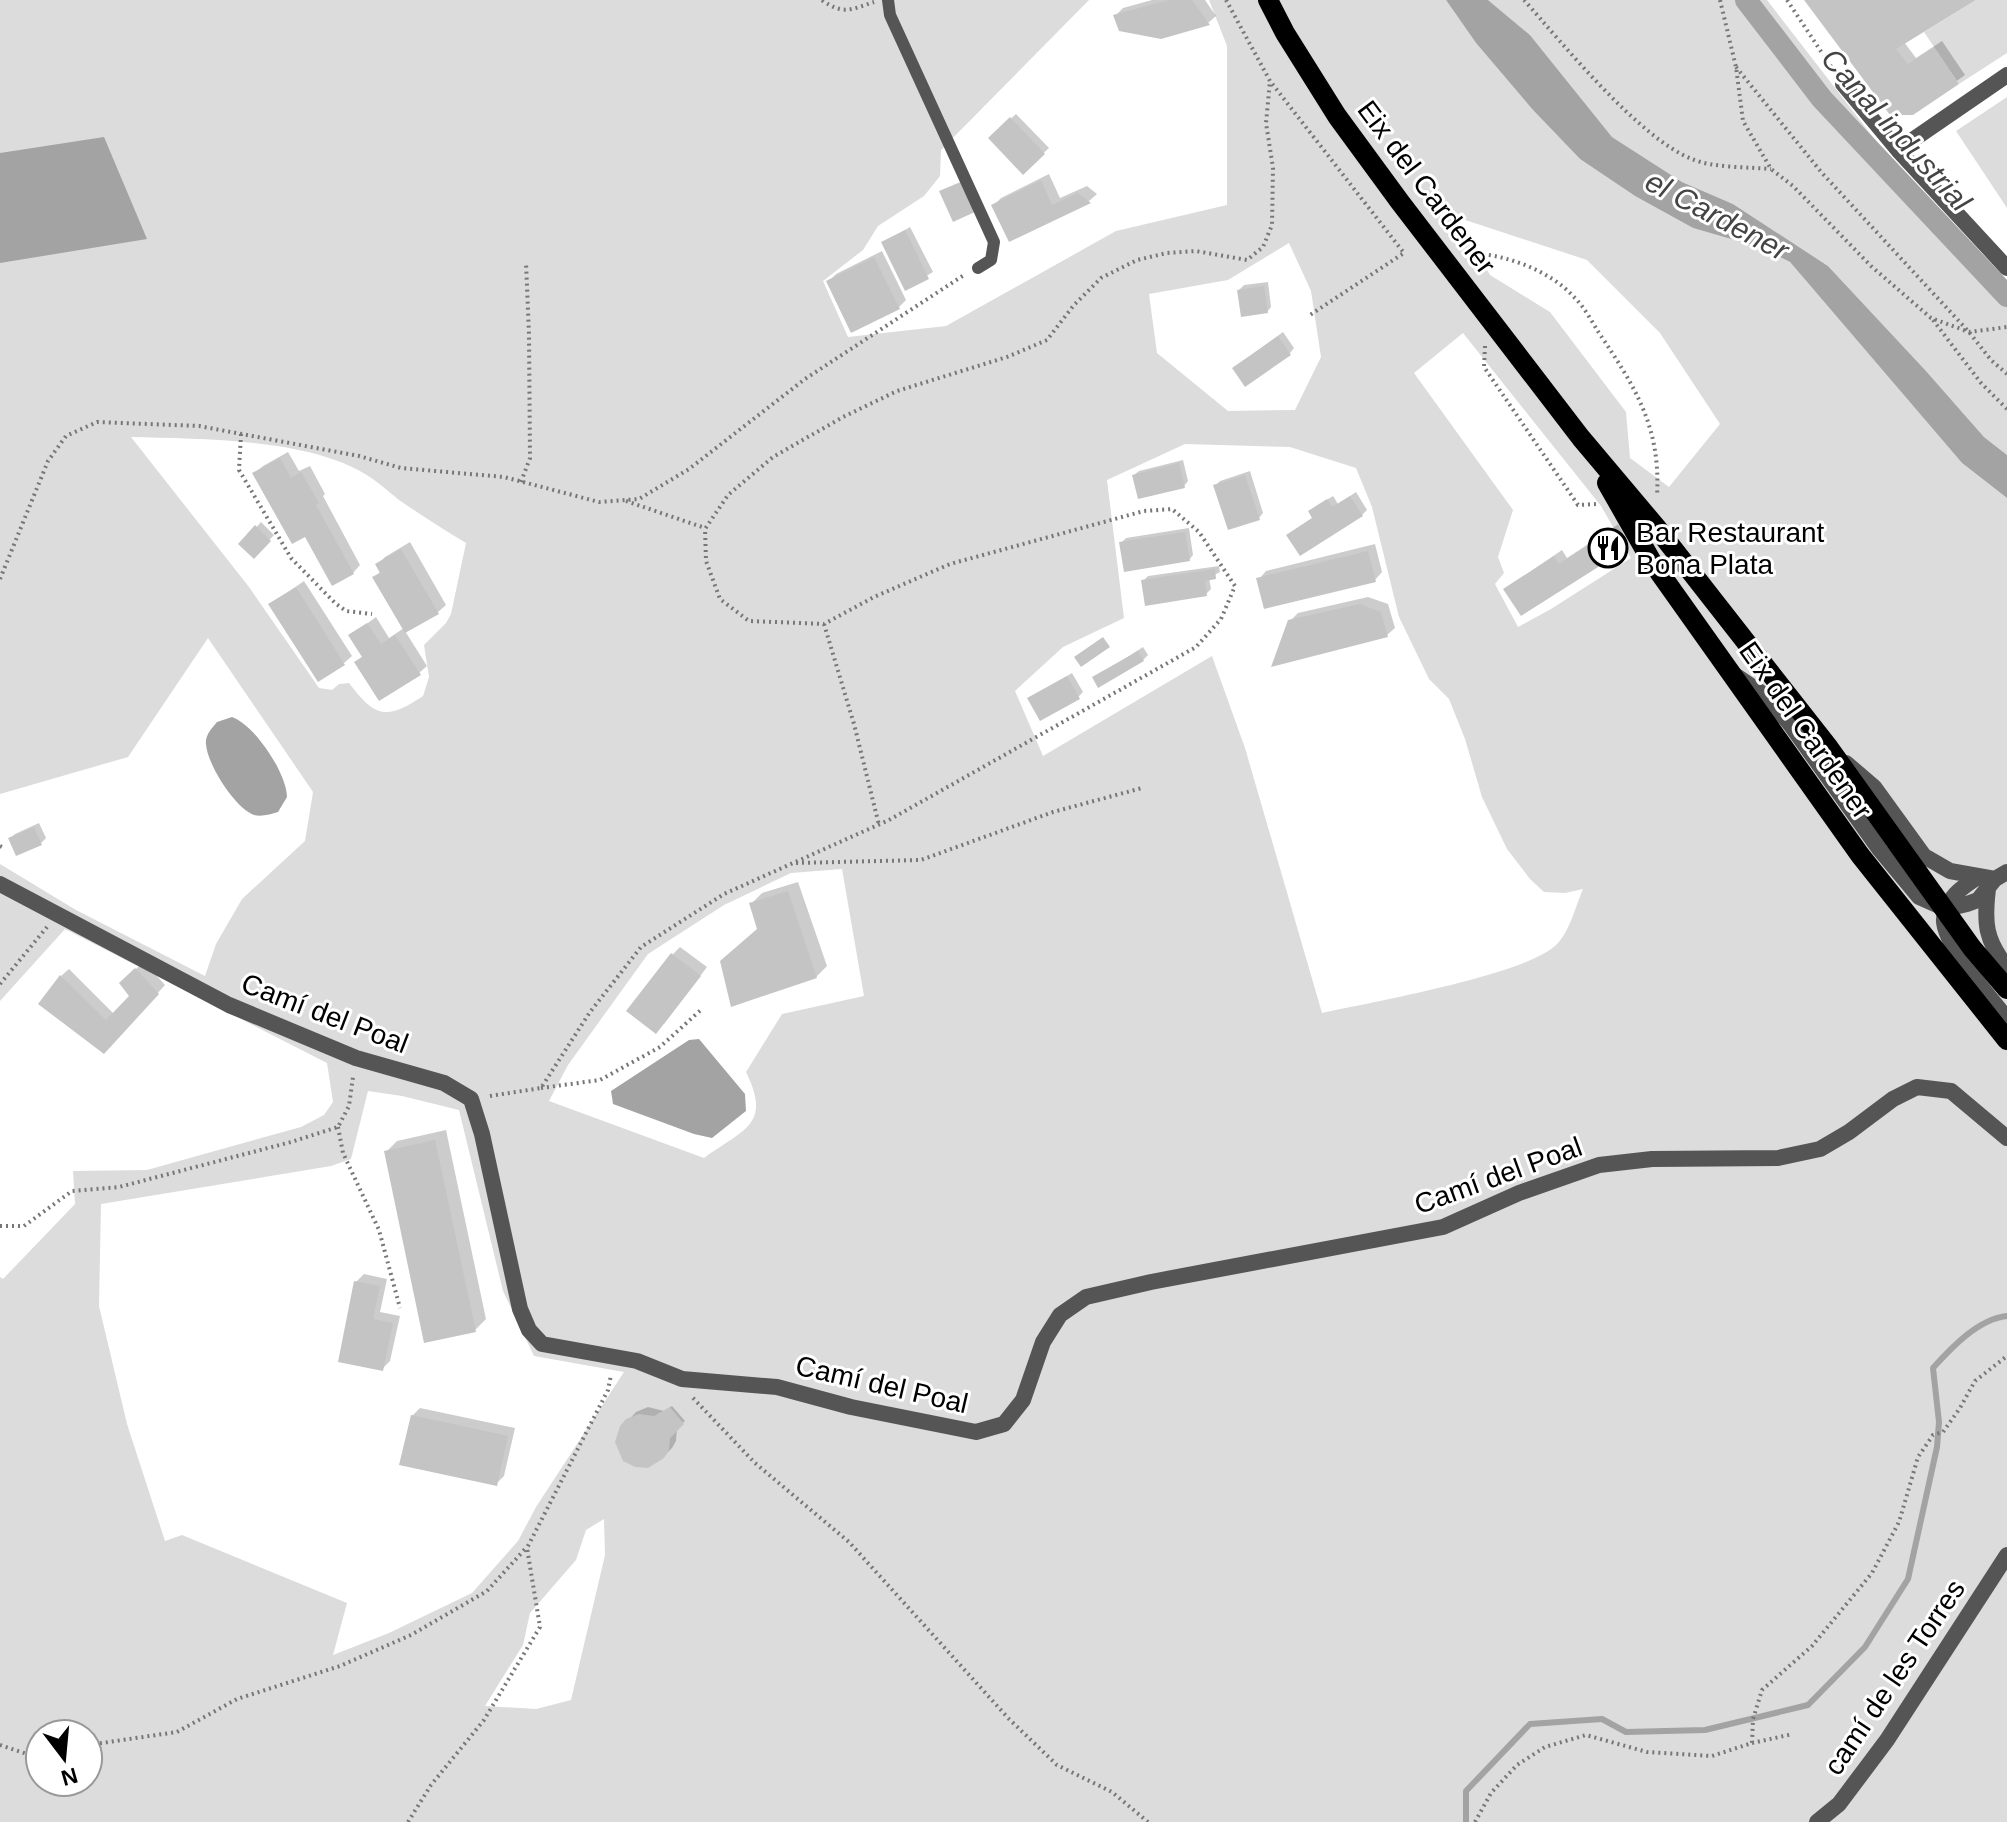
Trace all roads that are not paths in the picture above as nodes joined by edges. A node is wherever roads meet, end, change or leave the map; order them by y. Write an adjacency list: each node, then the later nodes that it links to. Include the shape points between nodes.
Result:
1 (888, 0): 6 (lane, via 890,15 994,242 991,260)
2 (1268, 0): 8 (main road, Eix del Cardener, via 1337,116)
3 (2007, 75): 5 (street)
4 (1843, 84): 5 (street)
5 (1898, 150): 7 (street)
6 (978, 268)
7 (2007, 268)
8 (1581, 438): 9 (main road, Eix del Cardener, via 1652,562); 10 (main road, Eix del Cardener)
9 (1733, 674): 13 (street, via 1766,696 1790,724 1919,897); 17 (main road, Eix del Cardener, via 1860,855)
10 (1829, 748): 11 (street, via 1874,787 1924,856 1950,871); 13 (main road, Eix del Cardener)
11 (1992, 879): 13 (street, via 1956,892); 14 (street, via 1987,933)
12 (0, 884): 18 (street, Camí del Poal, via 229,1005 356,1058 444,1083 471,1099 520,1309 542,1344 637,1361 682,1379 777,1387 976,1432 1004,1424 1023,1400 1043,1342 1060,1315 1086,1297 1443,1227 1599,1165 1778,1158 1820,1149 1917,1087 1951,1091)
13 (1946, 909): 15 (main road, Eix del Cardener); 16 (street, via 1943,922 1960,958)
14 (2007, 967)
15 (2007, 989)
16 (2007, 1019)
17 (2007, 1040)
18 (2007, 1138)
19 (2007, 1555): 20 (street, camí de les Torres, via 1887,1740 1839,1804)
20 (1817, 1822)

